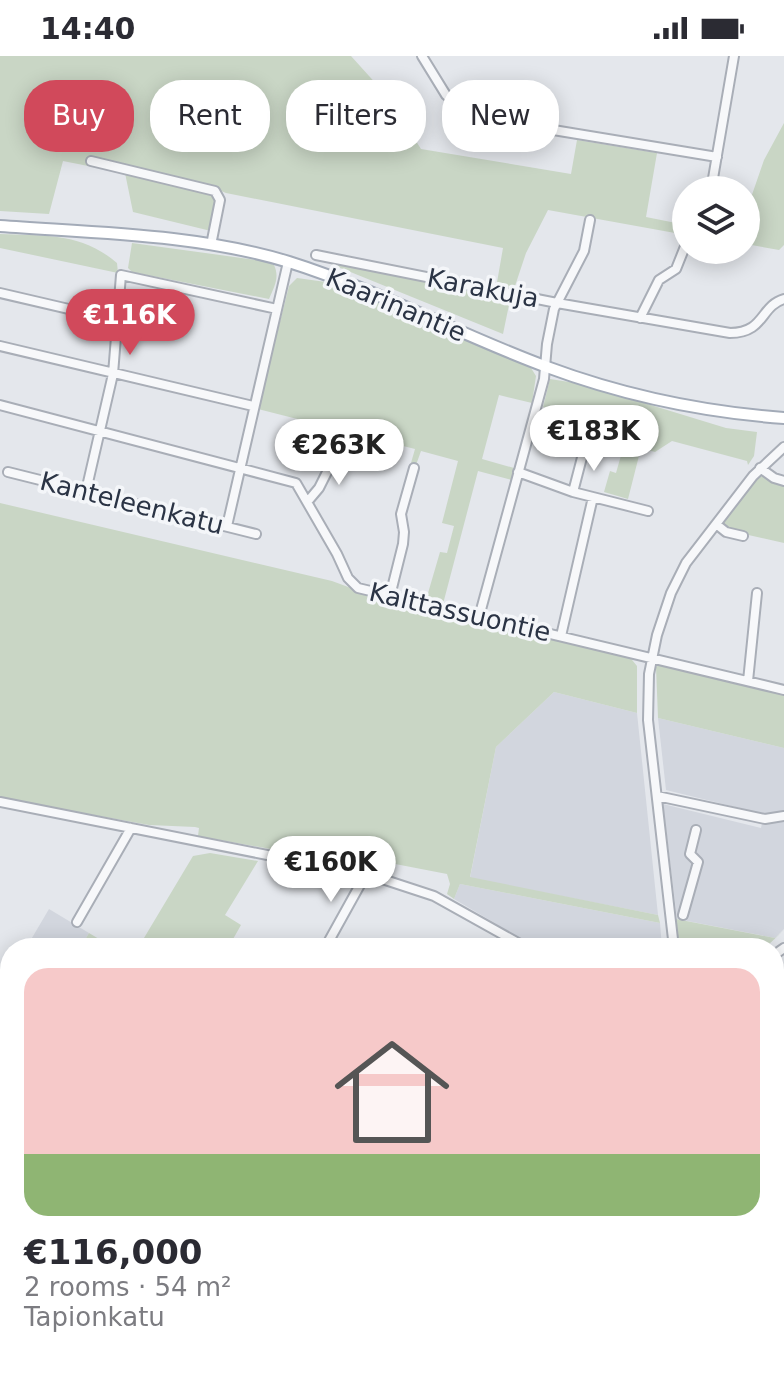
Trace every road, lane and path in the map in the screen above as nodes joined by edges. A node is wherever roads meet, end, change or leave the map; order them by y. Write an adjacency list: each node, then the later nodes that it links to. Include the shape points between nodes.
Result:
1 (422, 56): 3 (street, via 453,101 493,110 523,125)
2 (734, 56): 3 (street)
3 (717, 157): 5 (street)
4 (91, 161): 8 (street, via 215,191 220,200)
5 (714, 176)
6 (590, 220): 14 (street, via 584,251)
7 (0, 226): 8 (main road, Kaarinantie)
8 (211, 245): 10 (main road, Kaarinantie)
9 (316, 255): 14 (street, Karakuja)
10 (288, 262): 15 (street); 19 (main road, Kaarinantie)
11 (678, 264): 16 (street, via 659,280)
12 (0, 293): 17 (street)
13 (784, 299): 16 (street, Karakuja, via 759,323 738,333)
14 (557, 303): 16 (street, Karakuja); 19 (street)
15 (277, 309): 17 (street, via 121,275); 22 (street)
16 (640, 318)
17 (116, 320): 20 (street)
18 (0, 346): 20 (street)
19 (546, 367): 23 (main road, Kaarinantie, via 650,399); 32 (street)
20 (113, 374): 22 (street); 24 (street)
21 (0, 405): 24 (street, Kalttassuontie)
22 (253, 406): 28 (street)
23 (784, 418)
24 (100, 432): 28 (street, Kalttassuontie); 34 (street)
25 (585, 446): 35 (street)
26 (784, 447): 30 (street)
27 (337, 452): 37 (street)
28 (241, 468): 37 (street, Kalttassuontie, via 296,483); 40 (street)
29 (414, 468): 44 (street, via 401,514 403,544)
30 (760, 468): 33 (street); 39 (street)
31 (8, 472): 34 (street, Kanteleenkatu)
32 (518, 472): 35 (street); 45 (street)
33 (784, 481)
34 (86, 491): 40 (street, Kanteleenkatu)
35 (573, 492): 36 (street)
36 (593, 497): 38 (street); 46 (street)
37 (308, 501): 44 (street, Kalttassuontie, via 352,584)
38 (648, 511)
39 (716, 524): 42 (street); 47 (street, via 678,578)
40 (227, 526): 41 (street, Kanteleenkatu)
41 (256, 534)
42 (743, 536)
43 (757, 593): 48 (street)
44 (390, 596): 45 (street, Kalttassuontie)
45 (479, 617): 46 (street, Kalttassuontie)
46 (561, 636): 47 (street, Kalttassuontie)
47 (652, 658): 48 (street, Kalttassuontie); 50 (street, via 648,720)
48 (748, 681): 49 (street, Kalttassuontie)
49 (784, 690)
50 (657, 796): 52 (street, via 765,819); 60 (street)
51 (0, 802): 53 (street)
52 (784, 816)
53 (131, 828): 55 (street); 57 (street)
54 (696, 830): 56 (street, via 690,854 698,862)
55 (366, 874): 58 (street); 59 (street, via 434,896)
56 (683, 915)
57 (77, 922)
58 (331, 938)
59 (509, 938)
60 (673, 938)

